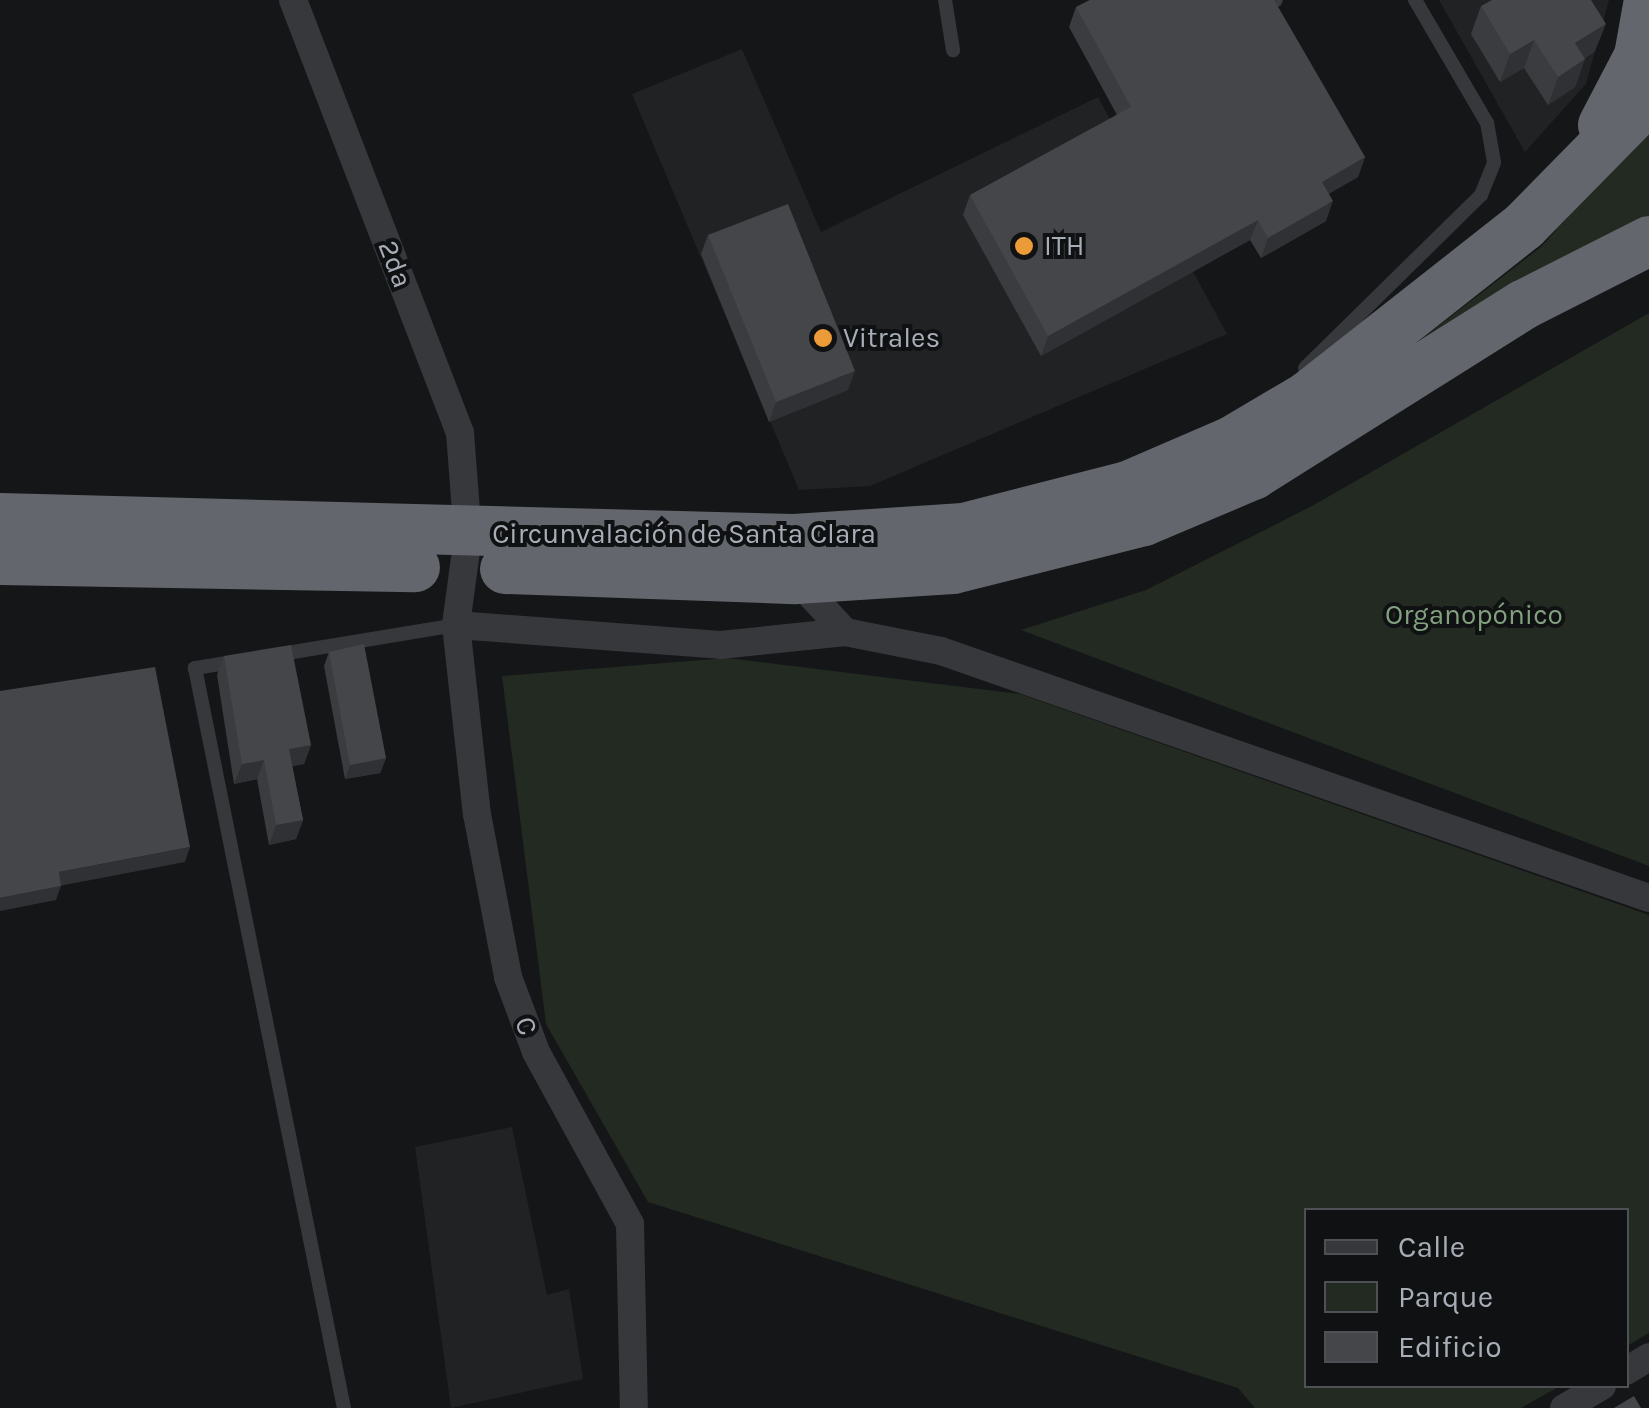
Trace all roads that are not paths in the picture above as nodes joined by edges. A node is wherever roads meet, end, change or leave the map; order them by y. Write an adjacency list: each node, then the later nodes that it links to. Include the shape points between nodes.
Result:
1 (293, 0): 11 (street, 2da, via 460,433)
2 (944, 0): 5 (lane)
3 (1415, 0): 9 (lane, via 1487,123 1494,162 1481,195)
4 (1649, 0): 7 (highway, via 1639,56)
5 (953, 50)
6 (1649, 98): 7 (highway, Circunvalación de Santa Clara)
7 (1577, 173): 9 (highway, Circunvalación de Santa Clara)
8 (1649, 241): 9 (highway, Circunvalación de Santa Clara)
9 (1243, 458): 11 (highway, Circunvalación de Santa Clara, via 964,528); 13 (highway, Circunvalación de Santa Clara, via 1144,521 953,569)
10 (0, 518): 11 (highway, Circunvalación de Santa Clara)
11 (466, 552): 12 (highway, Circunvalación de Santa Clara); 13 (highway, Circunvalación de Santa Clara); 14 (street, 2da)
12 (0, 560)
13 (796, 580): 15 (street)
14 (456, 626): 15 (street, via 720,645); 18 (lane, via 195,668); 19 (street, C, via 508,977 536,1052 630,1224)
15 (844, 632): 16 (street, via 941,651)
16 (1649, 898)
17 (1599, 1388): 20 (street)
18 (344, 1408)
19 (634, 1408)
20 (1564, 1408)

